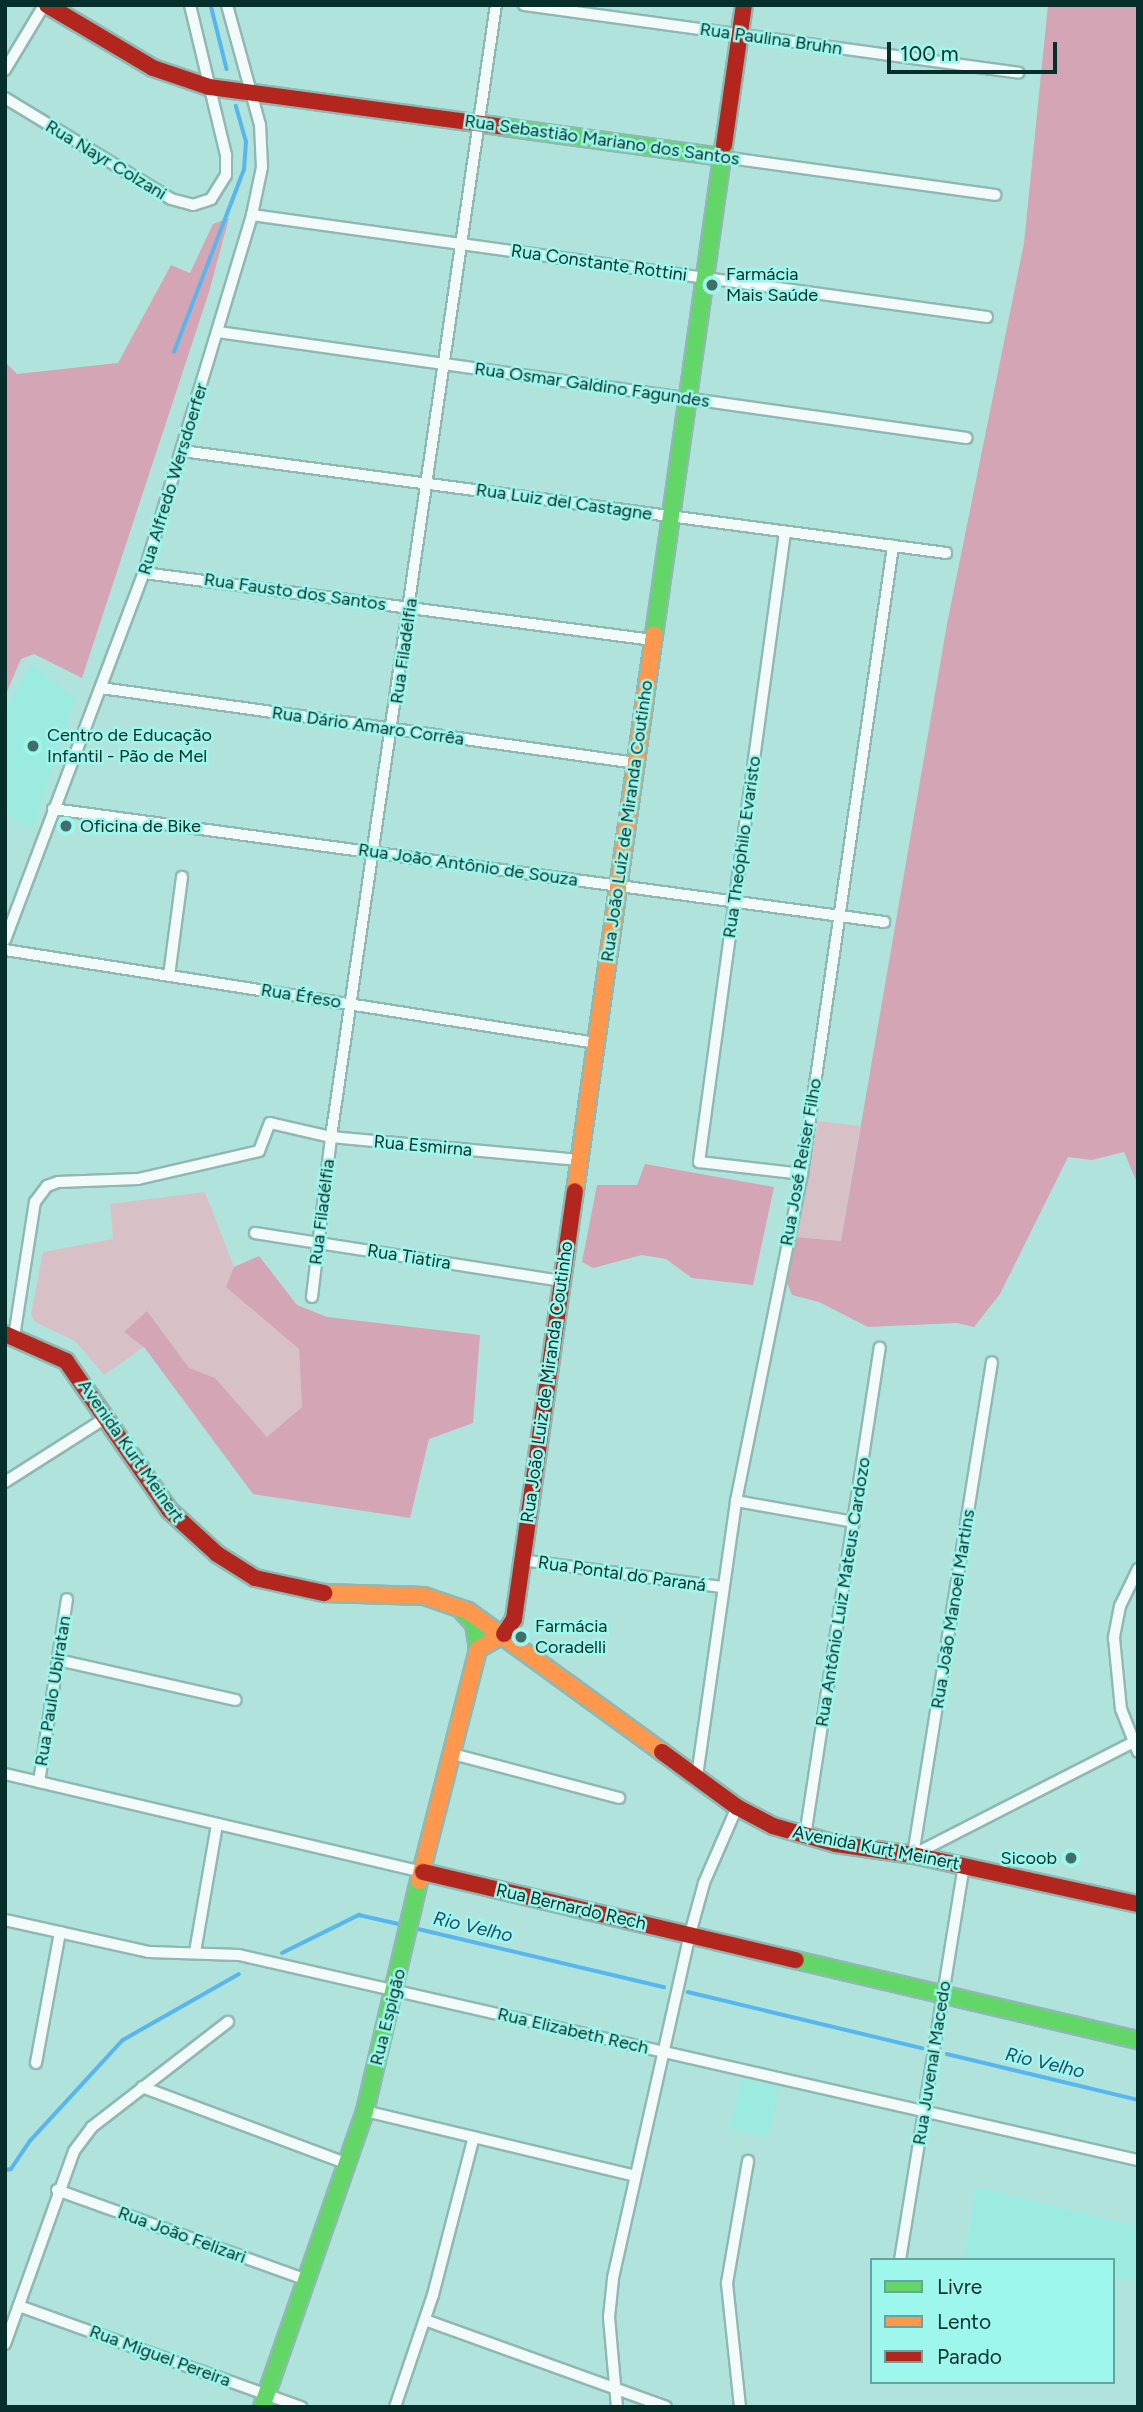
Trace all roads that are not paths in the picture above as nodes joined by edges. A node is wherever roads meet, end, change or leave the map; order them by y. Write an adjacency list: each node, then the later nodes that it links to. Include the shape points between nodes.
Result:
1 (46, 5): 8 (street); 10 (street, Rua Sebastião Mariano dos Santos, via 153,68)
2 (190, 5): 10 (street)
3 (227, 5): 11 (street, Rua Alfredo Wersdoerfer)
4 (496, 5): 13 (street, Rua Filadélfia)
5 (524, 5): 7 (street, Rua Paulina Bruhn)
6 (744, 5): 7 (street, Rua João Luiz de Miranda Coutinho)
7 (739, 35): 9 (street, Rua Paulina Bruhn); 14 (street, Rua João Luiz de Miranda Coutinho)
8 (5, 69)
9 (1018, 73)
10 (209, 87): 11 (street, Rua Sebastião Mariano dos Santos); 12 (street, Rua Nayr Colzani, via 226,165 223,184 211,199 193,205 171,199)
11 (253, 93): 13 (street, Rua Sebastião Mariano dos Santos); 16 (street, Rua Alfredo Wersdoerfer, via 263,152)
12 (5, 98)
13 (480, 124): 14 (street, Rua Sebastião Mariano dos Santos); 17 (street, Rua Filadélfia)
14 (722, 157): 15 (street, Rua Sebastião Mariano dos Santos); 18 (street, Rua João Luiz de Miranda Coutinho)
15 (995, 195)
16 (252, 215): 17 (street, Rua Constante Rottini); 20 (street, Rua Alfredo Wersdoerfer)
17 (462, 244): 18 (street, Rua Constante Rottini); 21 (street, Rua Filadélfia)
18 (705, 278): 19 (street, Rua Constante Rottini); 22 (street, Rua João Luiz de Miranda Coutinho)
19 (987, 317)
20 (218, 332): 21 (street, Rua Osmar Galdino Fagundes); 24 (street, Rua Alfredo Wersdoerfer)
21 (445, 364): 22 (street, Rua Osmar Galdino Fagundes); 25 (street, Rua Filadélfia)
22 (688, 398): 23 (street, Rua Osmar Galdino Fagundes); 26 (street, Rua João Luiz de Miranda Coutinho)
23 (967, 438)
24 (181, 450): 25 (street, Rua Luiz del Castagne); 30 (street, Rua Alfredo Wersdoerfer)
25 (428, 484): 26 (street, Rua Luiz del Castagne); 31 (street, Rua Filadélfia)
26 (671, 517): 27 (street, Rua Luiz del Castagne); 32 (street, Rua João Luiz de Miranda Coutinho)
27 (785, 532): 28 (street, Rua Luiz del Castagne); 40 (street, Rua Theóphilo Evaristo)
28 (893, 546): 29 (street, Rua Luiz del Castagne); 41 (street, Rua José Reiser Filho)
29 (946, 554)
30 (144, 573): 31 (street, Rua Fausto dos Santos); 33 (street, Rua Alfredo Wersdoerfer)
31 (410, 608): 32 (street, Rua Fausto dos Santos); 34 (street, Rua Filadélfia)
32 (653, 640): 35 (street, Rua João Luiz de Miranda Coutinho)
33 (101, 688): 34 (street, Rua Dário Amaro Corrêa); 36 (street, Rua Alfredo Wersdoerfer)
34 (393, 729): 35 (street, Rua Dário Amaro Corrêa); 37 (street, Rua Filadélfia)
35 (636, 763): 39 (street, Rua João Luiz de Miranda Coutinho)
36 (52, 809): 37 (street, Rua João Antônio de Souza); 43 (street, Rua Alfredo Wersdoerfer)
37 (375, 853): 39 (street, Rua João Antônio de Souza); 46 (street, Rua Filadélfia)
38 (182, 877): 45 (street)
39 (618, 886): 40 (street, Rua João Antônio de Souza); 47 (street, Rua João Luiz de Miranda Coutinho)
40 (735, 902): 41 (street, Rua João Antônio de Souza); 50 (street, Rua Theóphilo Evaristo, via 699,1162)
41 (839, 916): 42 (street, Rua João Antônio de Souza); 50 (street, Rua José Reiser Filho)
42 (884, 922)
43 (5, 940)
44 (5, 950): 45 (street, Rua Éfeso)
45 (169, 976): 46 (street, Rua Éfeso)
46 (354, 1005): 47 (street, Rua Éfeso); 48 (street, Rua Filadélfia)
47 (596, 1044): 49 (street, Rua João Luiz de Miranda Coutinho)
48 (331, 1137): 49 (street, Rua Esmirna); 52 (street, Rua Filadélfia); 55 (street, Rua Esmirna, via 270,1123 258,1151 138,1179 47,1186 35,1202)
49 (577, 1160): 53 (street, Rua João Luiz de Miranda Coutinho)
50 (802, 1174): 61 (street, Rua José Reiser Filho)
51 (255, 1233): 52 (street, Rua Tiatira)
52 (320, 1243): 53 (street, Rua Tiatira); 54 (street, Rua Filadélfia)
53 (562, 1281): 63 (street, Rua João Luiz de Miranda Coutinho)
54 (312, 1297)
55 (10, 1336): 58 (street, Avenida Kurt Meinert, via 66,1361)
56 (880, 1349): 62 (street, Rua Antônio Luiz Mateus Cardozo)
57 (992, 1362): 81 (street, Rua João Manoel Martins)
58 (107, 1417): 60 (street); 67 (street, Avenida Kurt Meinert, via 176,1518 247,1573 289,1591 410,1594)
59 (5, 1467): 60 (street)
60 (10, 1480)
61 (736, 1501): 62 (street); 65 (street, Rua José Reiser Filho)
62 (854, 1522): 80 (street, Rua Antônio Luiz Mateus Cardozo)
63 (522, 1560): 65 (street, Rua Pontal do Paraná); 68 (street, Rua João Luiz de Miranda Coutinho, via 514,1619)
64 (1138, 1569): 72 (street, via 1120,1606 1114,1638 1121,1709)
65 (722, 1587): 75 (street, Rua José Reiser Filho)
66 (67, 1600): 70 (street, Rua Paulo Ubiratan)
67 (458, 1607): 68 (street, Avenida Kurt Meinert); 69 (street, via 474,1624)
68 (504, 1634): 69 (street); 75 (street, Avenida Kurt Meinert)
69 (478, 1649): 73 (street, Rua Espigão)
70 (58, 1660): 71 (street); 76 (street, Rua Paulo Ubiratan)
71 (236, 1700)
72 (1135, 1748): 81 (street)
73 (449, 1754): 77 (street); 83 (street, Rua Espigão)
74 (5, 1774): 76 (street, Rua Bernardo Rech)
75 (697, 1776): 78 (street, Avenida Kurt Meinert)
76 (40, 1782): 79 (street, Rua Bernardo Rech)
77 (619, 1798)
78 (737, 1807): 80 (street, Avenida Kurt Meinert); 87 (street, via 704,1884)
79 (217, 1824): 83 (street, Rua Bernardo Rech); 88 (street)
80 (805, 1836): 81 (street, Avenida Kurt Meinert)
81 (913, 1855): 82 (street, Avenida Kurt Meinert)
82 (964, 1866): 84 (street, Avenida Kurt Meinert); 90 (street, Rua Juvenal Macedo)
83 (422, 1872): 87 (street, Rua Bernardo Rech); 89 (street, Rua Espigão)
84 (1138, 1904)
85 (5, 1920): 86 (street, Rua Elizabeth Rech)
86 (60, 1932): 88 (street, Rua Elizabeth Rech, via 149,1952); 94 (street)
87 (690, 1934): 90 (street, Rua Bernardo Rech); 93 (street)
88 (195, 1952): 89 (street, Rua Elizabeth Rech, via 239,1955)
89 (395, 1991): 93 (street, Rua Elizabeth Rech); 96 (street, Rua Espigão)
90 (943, 1994): 92 (street, Rua Bernardo Rech); 97 (street, Rua Juvenal Macedo)
91 (228, 2022): 95 (street)
92 (1138, 2040)
93 (662, 2052): 97 (street, Rua Elizabeth Rech); 102 (street)
94 (36, 2063)
95 (142, 2087): 101 (street); 103 (street, via 92,2127 74,2151)
96 (365, 2112): 98 (street); 101 (street, Rua Espigão)
97 (924, 2112): 99 (street, Rua Elizabeth Rech); 104 (street, Rua Juvenal Macedo)
98 (474, 2137): 102 (street); 107 (street)
99 (1138, 2160)
100 (748, 2161): 115 (street, via 727,2283)
101 (348, 2164): 105 (street, Rua Espigão)
102 (635, 2176): 109 (street, via 610,2298)
103 (57, 2190): 105 (street, Rua João Felizari); 106 (street)
104 (900, 2258)
105 (307, 2280): 110 (street, Rua Espigão)
106 (19, 2305): 108 (street); 110 (street, Rua Miguel Pereira)
107 (425, 2320): 109 (street); 112 (street)
108 (5, 2344)
109 (616, 2389): 113 (street); 114 (street)
110 (265, 2401): 111 (street, Rua Miguel Pereira)
111 (301, 2407)
112 (395, 2407)
113 (617, 2407)
114 (666, 2407)
115 (740, 2407)

